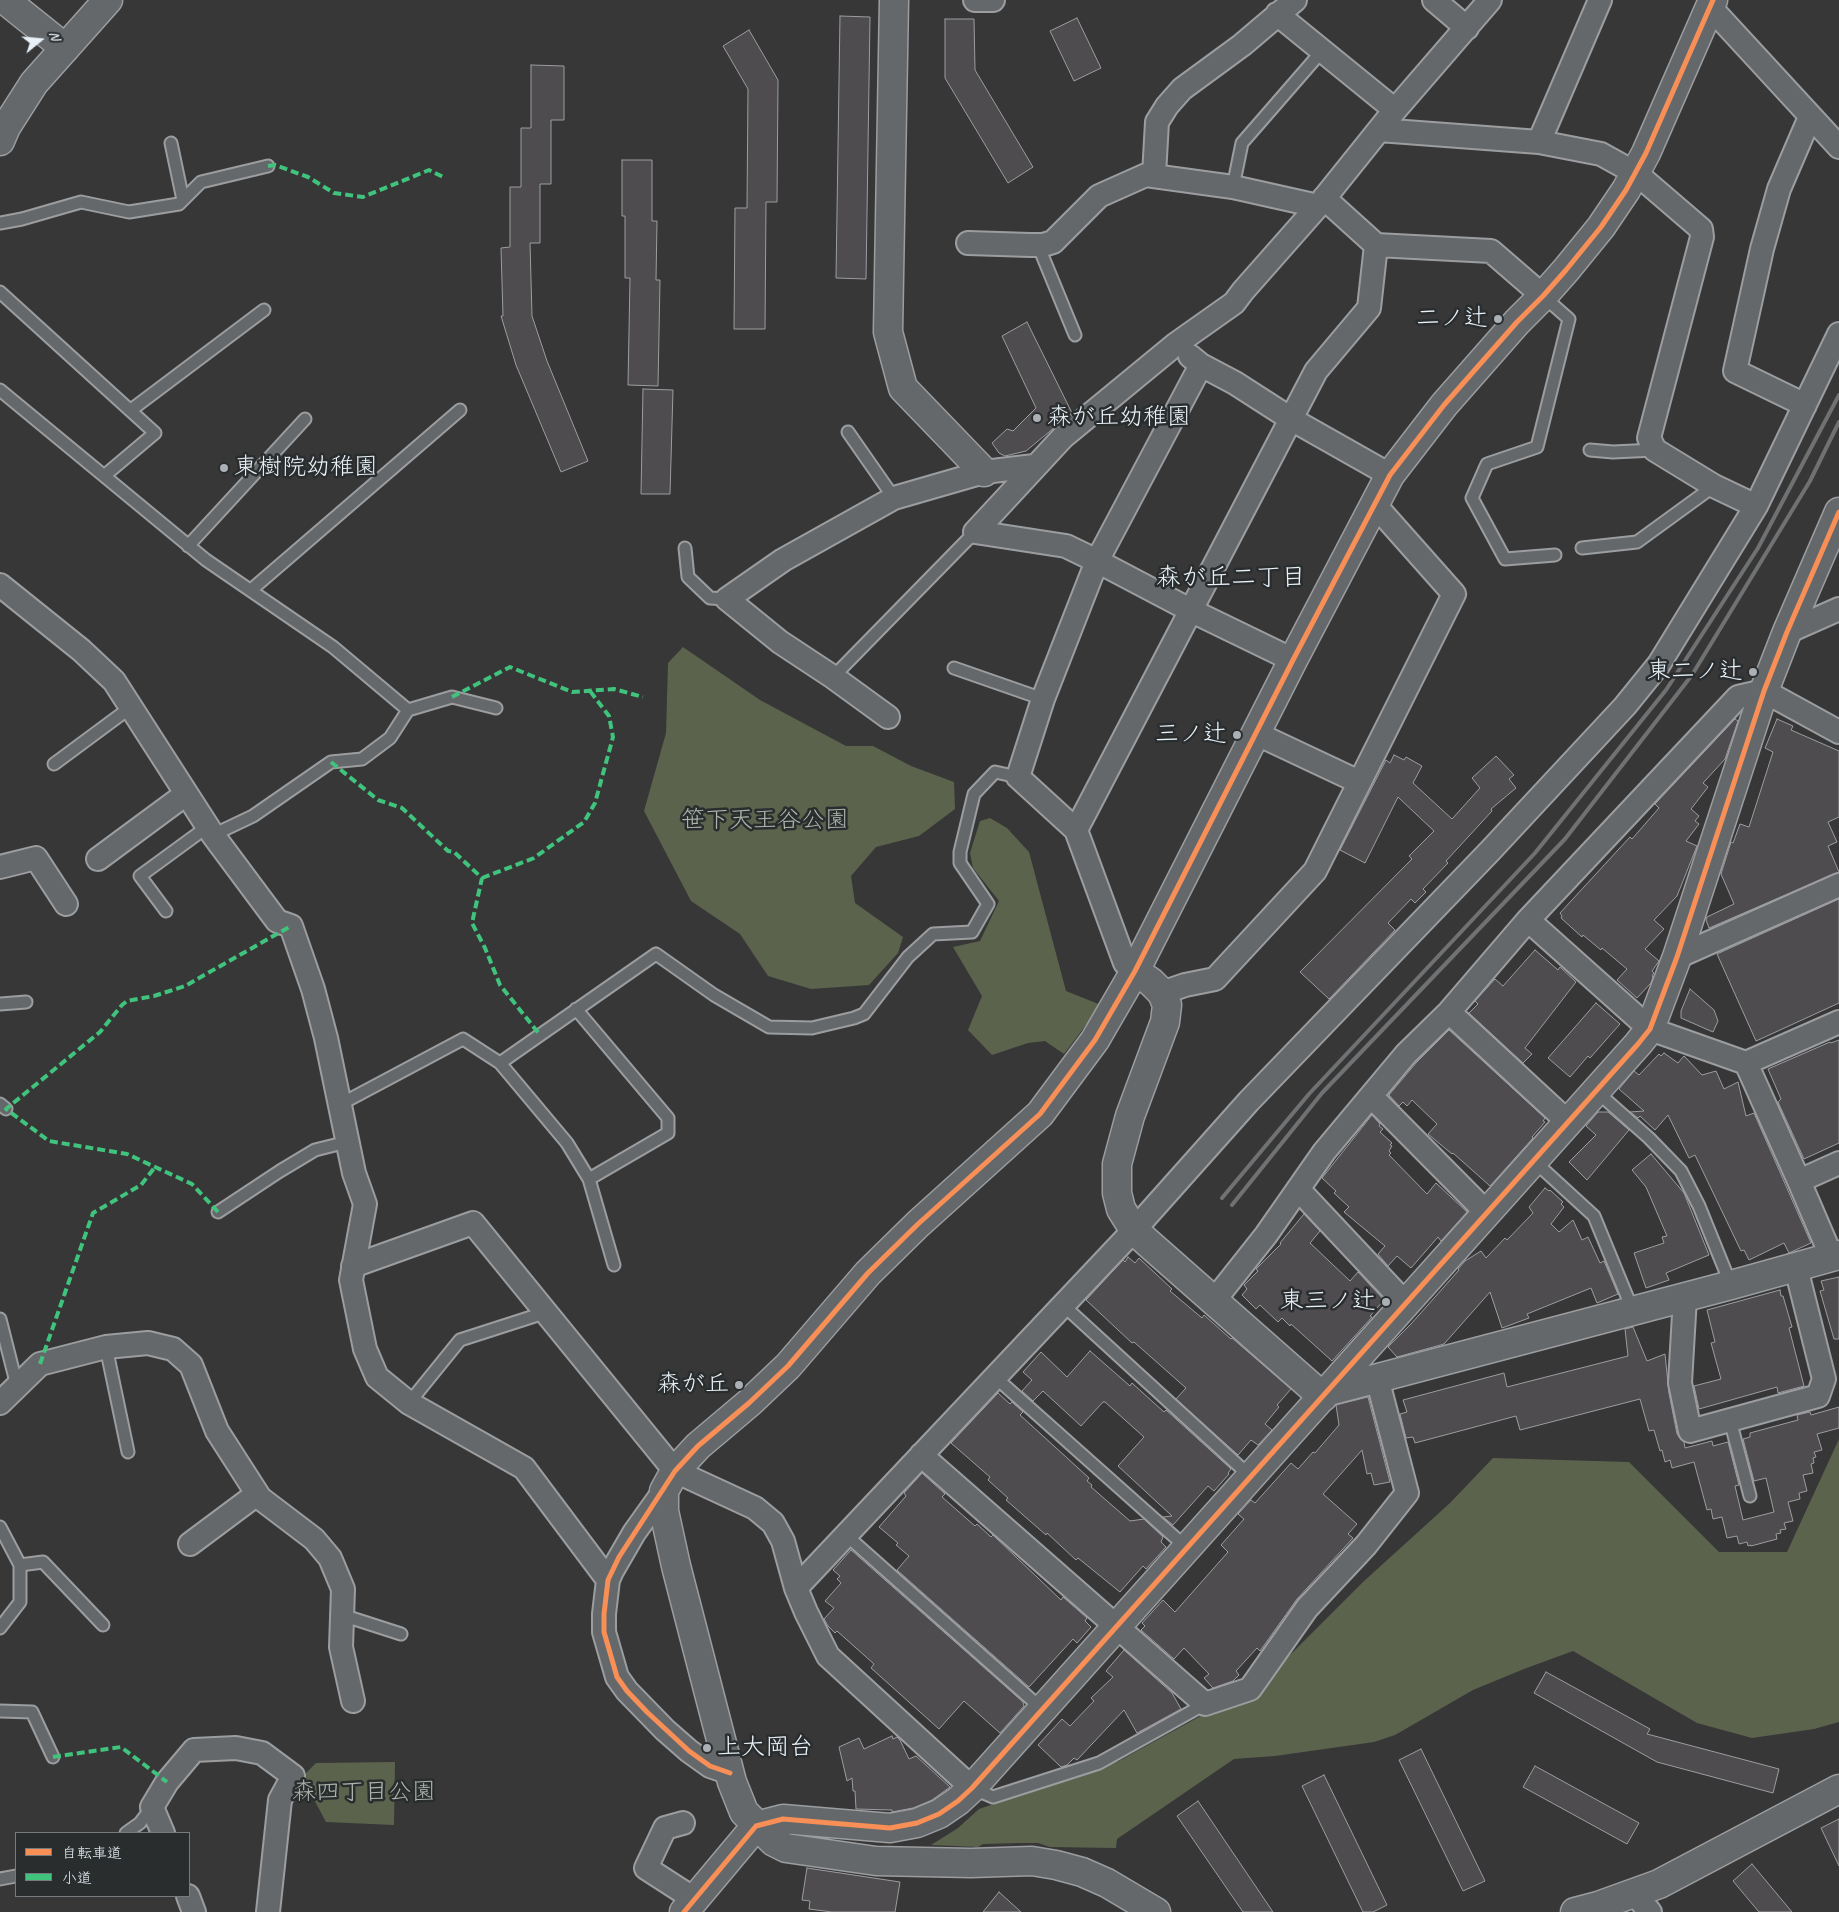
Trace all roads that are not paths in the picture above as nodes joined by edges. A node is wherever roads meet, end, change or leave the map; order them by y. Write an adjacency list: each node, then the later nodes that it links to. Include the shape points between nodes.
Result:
1 (5, 0): 13 (street)
2 (108, 0): 13 (street)
3 (894, 0): 49 (street, via 888,332 903,388)
4 (975, 0): 5 (street)
5 (992, 0)
6 (1295, 0): 11 (street)
7 (1434, 0): 12 (street)
8 (1490, 0): 12 (street)
9 (1600, 0): 19 (street)
10 (1711, 3): 16 (street); 23 (street)
11 (1277, 14): 14 (street); 24 (street, via 1182,90 1167,106 1157,122)
12 (1466, 28): 15 (street)
13 (65, 48): 18 (street, via 34,83)
14 (1322, 51): 15 (street); 25 (lane, via 1242,143)
15 (1395, 110): 17 (street)
16 (1810, 117): 21 (street); 40 (street, via 1779,189 1735,371)
17 (1379, 130): 19 (street); 27 (street)
18 (0, 141)
19 (1539, 142): 23 (street, via 1601,154)
20 (171, 143): 26 (lane)
21 (1839, 147)
22 (268, 166): 26 (lane, via 201,182)
23 (1636, 174): 33 (street, via 1601,227); 47 (street, via 1701,229 1702,237 1649,438)
24 (1154, 175): 25 (street); 30 (street, via 1146,175 1099,196 1053,242)
25 (1233, 187): 27 (street)
26 (183, 200): 28 (lane, via 179,204 128,212 81,202)
27 (1321, 202): 31 (street); 37 (street, via 1234,303)
28 (0, 223)
29 (968, 242): 30 (street)
30 (1038, 245): 36 (lane)
31 (1376, 246): 33 (street, via 1491,252); 44 (street, via 1369,308 1316,371)
32 (0, 292): 41 (lane)
33 (1543, 296): 50 (street, via 1444,405); 61 (lane, via 1569,319 1537,447 1487,464 1472,498 1505,559)
34 (264, 310): 41 (lane)
35 (1839, 334): 40 (street)
36 (1075, 335)
37 (1176, 344): 38 (street); 48 (street, via 1063,437)
38 (1201, 366): 44 (street, via 1235,383); 62 (street)
39 (0, 390): 51 (lane)
40 (1805, 405): 55 (street)
41 (131, 410): 51 (lane, via 155,433)
42 (460, 410): 64 (lane)
43 (305, 419): 58 (lane)
44 (1291, 420): 50 (street); 67 (street)
45 (848, 432): 53 (lane)
46 (1590, 450): 47 (lane)
47 (1655, 450): 52 (street)
48 (1034, 466): 49 (street); 57 (street)
49 (984, 472): 53 (street)
50 (1390, 475): 54 (street)
51 (104, 476): 58 (lane)
52 (1714, 486): 55 (street); 60 (lane, via 1637,542)
53 (894, 498): 65 (street, via 783,560)
54 (1375, 505): 69 (street); 82 (street, via 1454,594)
55 (1756, 506): 115 (street, via 1658,664 1625,706 1256,1094)
56 (1839, 512): 68 (street)
57 (975, 532): 62 (street, via 1066,546); 71 (lane)
58 (188, 546): 64 (lane)
59 (685, 548): 65 (lane, via 688,576 710,598)
60 (1582, 548)
61 (1555, 555)
62 (1097, 561): 67 (street); 73 (street)
63 (0, 585): 74 (street, via 81,650 114,681)
64 (251, 590): 76 (lane, via 333,647)
65 (727, 599): 71 (street, via 780,642)
66 (1839, 609): 68 (street)
67 (1192, 611): 69 (street); 84 (street)
68 (1787, 632): 72 (street)
69 (1293, 660): 79 (street)
70 (954, 668): 73 (lane)
71 (833, 677): 77 (street)
72 (1764, 691): 78 (street); 91 (street, via 1738,697); 92 (street)
73 (1043, 698): 81 (street)
74 (131, 707): 80 (lane); 83 (street)
75 (496, 708): 76 (lane, via 452,697)
76 (408, 710): 85 (lane, via 390,738 362,759 331,762 253,816)
77 (888, 717)
78 (1839, 732)
79 (1256, 733): 82 (street); 93 (street)
80 (54, 764)
81 (1018, 777): 84 (street); 97 (lane, via 994,772 974,794 960,863 988,904 972,932 933,934 908,958 864,1014 812,1028 769,1027 714,995 656,954)
82 (1359, 782): 94 (street, via 1315,871 1215,979)
83 (186, 794): 85 (street); 86 (street)
84 (1076, 830): 93 (street, via 1125,962)
85 (210, 831): 90 (lane, via 140,876); 105 (street, via 277,921 292,926 326,1038)
86 (98, 859)
87 (0, 867): 89 (street, via 36,858)
88 (1839, 885): 92 (street)
89 (66, 904)
90 (166, 911)
91 (1528, 920): 98 (street); 100 (street)
92 (1677, 957): 100 (street)
93 (1135, 971): 94 (street); 139 (street, via 1095,1040 1040,1114 868,1273 788,1366 698,1446)
94 (1162, 993): 115 (street, via 1167,1005 1166,1022 1130,1116 1117,1164 1117,1193 1121,1209)
95 (26, 1002): 96 (lane)
96 (0, 1004)
97 (576, 1009): 101 (lane); 110 (lane, via 668,1118 668,1133)
98 (1449, 1012): 104 (street, via 1406,1054); 106 (street)
99 (1839, 1022): 102 (street)
100 (1650, 1029): 102 (street); 103 (street)
101 (500, 1062): 105 (lane, via 462,1039); 110 (lane, via 567,1143)
102 (1746, 1063): 111 (street)
103 (1596, 1091): 106 (street); 120 (lane, via 1681,1171)
104 (1371, 1096): 112 (street); 114 (street)
105 (339, 1105): 107 (street)
106 (1569, 1123): 108 (street)
107 (346, 1142): 113 (lane, via 315,1150); 118 (street, via 365,1204)
108 (1534, 1161): 114 (street); 125 (lane, via 1594,1216)
109 (1839, 1163): 111 (street)
110 (589, 1179): 117 (lane)
111 (1799, 1181): 116 (street)
112 (1298, 1189): 122 (street); 123 (street)
113 (218, 1212)
114 (1487, 1213): 123 (street)
115 (1134, 1230): 122 (street); 124 (street)
116 (1836, 1256): 119 (street)
117 (614, 1264)
118 (353, 1266): 126 (street, via 473,1222); 134 (street, via 351,1280 365,1349 378,1377)
119 (1796, 1268): 120 (street); 135 (street, via 1824,1380 1818,1396)
120 (1731, 1285): 121 (street)
121 (1685, 1298): 125 (street); 135 (street, via 1680,1383 1690,1431)
122 (1213, 1302): 132 (street)
123 (1406, 1304): 132 (street)
124 (1063, 1306): 129 (street); 138 (lane)
125 (1633, 1311): 130 (street)
126 (547, 1312): 134 (lane, via 460,1340); 139 (street)
127 (0, 1319): 131 (lane)
128 (106, 1347): 131 (street, via 40,1364); 136 (lane); 140 (street, via 148,1343 173,1349 191,1366 217,1431)
129 (996, 1377): 137 (street); 145 (lane)
130 (1378, 1378): 132 (street); 155 (street, via 1407,1493 1366,1545 1307,1608 1250,1689)
131 (17, 1386): 133 (street)
132 (1326, 1394): 138 (street)
133 (0, 1403)
134 (409, 1403): 147 (street, via 524,1468)
135 (1730, 1420): 141 (lane)
136 (128, 1452)
137 (921, 1455): 143 (street); 151 (street)
138 (1251, 1477): 145 (street)
139 (669, 1481): 147 (street, via 619,1556); 148 (street, via 755,1508 773,1523 783,1541); 159 (street, via 664,1510)
140 (257, 1494): 144 (street); 149 (street, via 314,1539 330,1558 343,1589)
141 (1750, 1496)
142 (0, 1527): 146 (lane)
143 (846, 1535): 148 (street); 156 (lane)
144 (190, 1544)
145 (1187, 1548): 151 (street)
146 (20, 1565): 150 (lane, via 43,1562); 152 (lane, via 20,1602)
147 (608, 1580): 159 (street, via 604,1632 617,1677 647,1712 689,1751 710,1766)
148 (796, 1588): 160 (street, via 828,1656)
149 (342, 1615): 153 (lane); 154 (street, via 341,1648)
150 (103, 1625)
151 (1117, 1626): 155 (street); 156 (street)
152 (0, 1628)
153 (401, 1634)
154 (353, 1701)
155 (1205, 1704): 160 (lane, via 1099,1763 993,1796)
156 (1042, 1709): 160 (street)
157 (0, 1711): 158 (lane, via 32,1712)
158 (53, 1756)
159 (730, 1773): 164 (street, via 739,1802)
160 (972, 1788): 164 (street, via 940,1814 917,1824 890,1828 783,1818)
161 (1839, 1789): 170 (street, via 1658,1884)
162 (152, 1806): 165 (lane, via 140,1823); 166 (street); 173 (street, via 194,1750 236,1748 262,1753 298,1771 280,1800)
163 (684, 1823): 171 (street, via 665,1828 646,1868)
164 (756, 1826): 171 (street); 174 (street, via 786,1848 876,1861 1032,1861 1056,1864 1107,1883)
165 (127, 1832)
166 (163, 1832)
167 (15, 1876): 168 (lane)
168 (0, 1879)
169 (188, 1897): 172 (street)
170 (1642, 1902): 175 (street)
171 (689, 1906)
172 (194, 1912)
173 (268, 1912)
174 (1156, 1912)
175 (1575, 1912)

